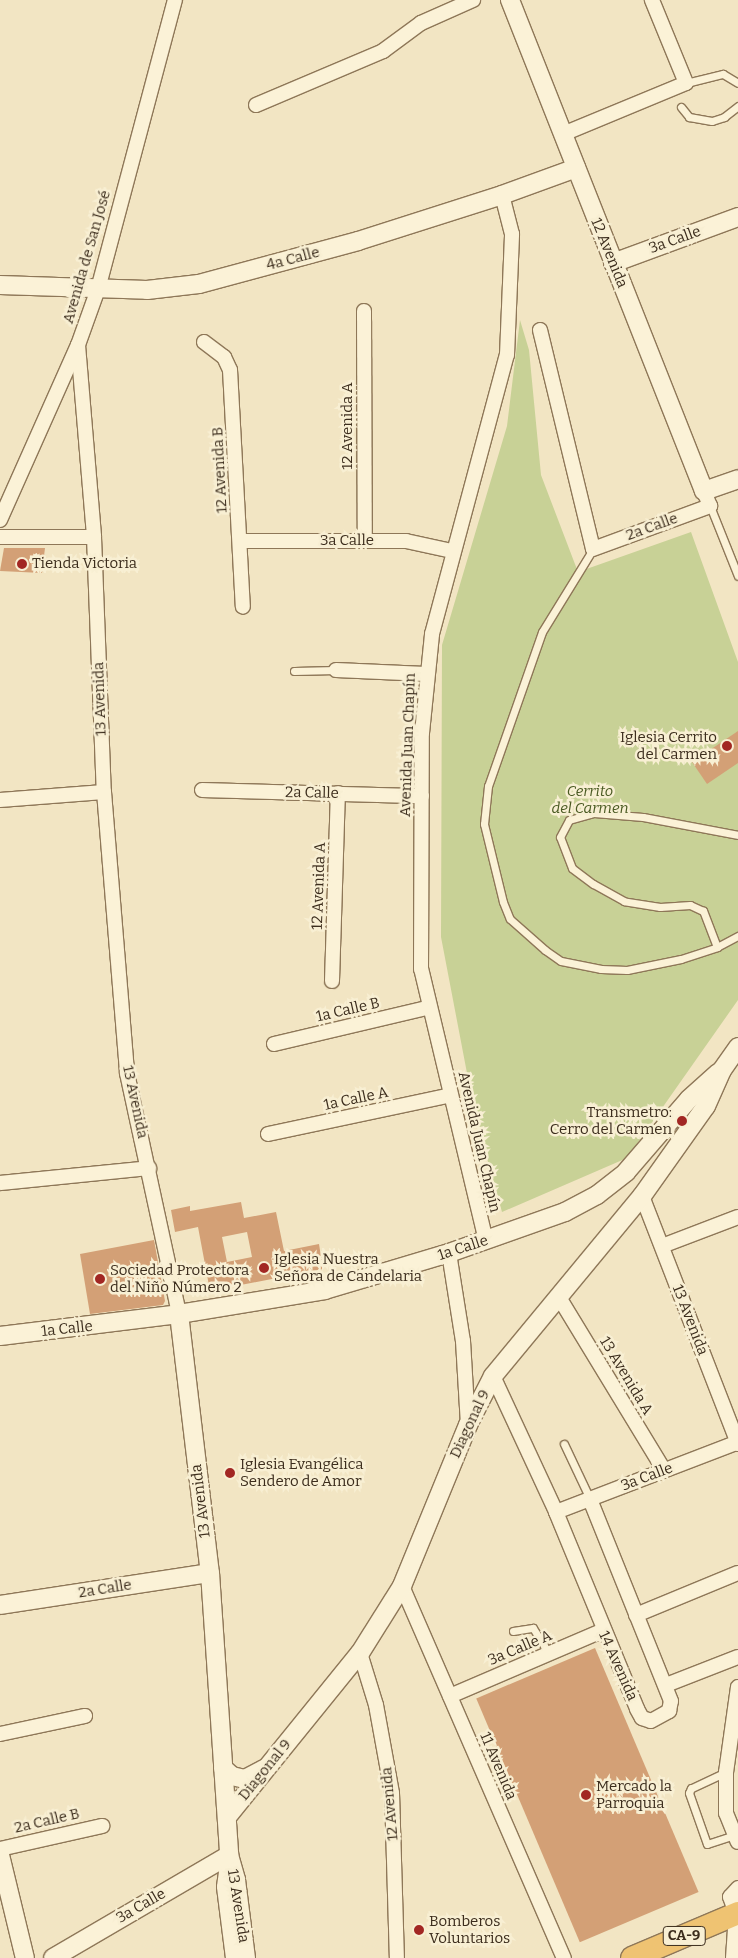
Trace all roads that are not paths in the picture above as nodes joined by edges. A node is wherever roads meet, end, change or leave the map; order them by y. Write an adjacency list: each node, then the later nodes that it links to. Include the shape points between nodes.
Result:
1 (166, 0): 6 (street, Avenida de San José)
2 (175, 0): 6 (street, Avenida de San José)
3 (473, 0): 9 (street, via 420,23 383,51)
4 (510, 0): 12 (street, 12 Avenida)
5 (652, 0): 7 (street)
6 (168, 20): 18 (street, Avenida de San José)
7 (686, 83): 8 (lane, via 723,74); 12 (street)
8 (738, 83)
9 (256, 106)
10 (738, 106): 11 (lane, via 724,117 705,121 688,117)
11 (681, 107)
12 (562, 134): 13 (street, 12 Avenida)
13 (576, 168): 14 (street, 4a Calle); 16 (street, 12 Avenida)
14 (502, 195): 18 (street, 4a Calle, via 358,241 199,284 147,290); 32 (street, Avenida Juan Chapín, via 512,234 507,355)
15 (738, 217): 16 (street, 3a Calle)
16 (613, 263): 24 (street, 12 Avenida)
17 (0, 284): 18 (street, 4a Calle)
18 (98, 289): 22 (street, Avenida de San José)
19 (364, 311): 30 (street, 12 Avenida A)
20 (540, 330): 31 (street)
21 (204, 342): 29 (street, 12 Avenida B, via 224,357 230,370)
22 (78, 345): 25 (street, Avenida de San José); 28 (street, 13 Avenida)
23 (738, 479): 24 (street, 2a Calle)
24 (707, 498): 31 (street, 2a Calle); 33 (lane)
25 (3, 506): 26 (street, Avenida de San José)
26 (0, 520)
27 (0, 537): 28 (street)
28 (94, 537): 39 (street, 13 Avenida)
29 (240, 541): 30 (street, 3a Calle); 34 (street, 12 Avenida B)
30 (365, 541): 32 (street, 3a Calle, via 406,541)
31 (593, 549): 45 (lane, via 542,632 488,786 484,824 503,902 510,919 545,950 562,961 600,969 627,970)
32 (452, 551): 37 (street, Avenida Juan Chapín)
33 (738, 576)
34 (243, 607)
35 (294, 670): 36 (lane)
36 (336, 670): 37 (street)
37 (426, 674): 41 (street, Avenida Juan Chapín)
38 (202, 790): 40 (street, 2a Calle)
39 (104, 792): 42 (street); 53 (street, 13 Avenida, via 127,1073)
40 (338, 793): 41 (street, 2a Calle); 46 (street, 12 Avenida A)
41 (422, 796): 47 (street, Avenida Juan Chapín, via 421,970)
42 (0, 800)
43 (738, 835): 45 (lane, via 643,817 594,813 569,820 560,838 572,868 624,901 660,907 690,905 703,911)
44 (738, 936): 45 (lane)
45 (717, 947)
46 (332, 981)
47 (430, 1007): 48 (street, 1a Calle B); 51 (street, Avenida Juan Chapín)
48 (274, 1044)
49 (738, 1046): 50 (street, Diagonal 9)
50 (722, 1070): 55 (street, Diagonal 9, via 706,1106); 57 (street, 1a Calle, via 689,1099 626,1172 597,1195 564,1212)
51 (451, 1095): 52 (street, 1a Calle A); 57 (street, Avenida Juan Chapín)
52 (268, 1134)
53 (150, 1168): 54 (street); 61 (street, 13 Avenida)
54 (0, 1183)
55 (642, 1196): 58 (street, 13 Avenida); 60 (street, Diagonal 9)
56 (738, 1217): 58 (street)
57 (486, 1241): 59 (street, 1a Calle)
58 (662, 1246): 65 (street, 13 Avenida)
59 (449, 1253): 61 (street, 1a Calle, via 325,1290); 64 (street, via 463,1341)
60 (560, 1299): 63 (street, Diagonal 9); 67 (street, 13 Avenida A)
61 (179, 1314): 62 (street, 1a Calle); 70 (street, 13 Avenida)
62 (0, 1336)
63 (493, 1376): 64 (street, Diagonal 9); 69 (street, 14 Avenida)
64 (468, 1425): 72 (street, Diagonal 9)
65 (738, 1442): 67 (street, 3a Calle)
66 (564, 1444): 68 (lane)
67 (664, 1470): 68 (street, 3a Calle)
68 (590, 1499): 69 (street, 3a Calle); 74 (street, 14 Avenida)
69 (556, 1512): 76 (street, 14 Avenida)
70 (210, 1572): 73 (street, 2a Calle); 86 (street, 13 Avenida)
71 (738, 1573): 74 (street)
72 (402, 1586): 77 (street, Diagonal 9); 82 (street, 11 Avenida)
73 (0, 1605)
74 (636, 1615): 80 (street, 14 Avenida)
75 (513, 1631): 78 (lane, via 533,1628)
76 (602, 1631): 78 (street, 3a Calle A); 80 (street, 14 Avenida, via 642,1718 651,1721 671,1708)
77 (360, 1653): 85 (street, Diagonal 9); 101 (street, 12 Avenida, via 376,1706 392,1792)
78 (549, 1654): 82 (street, 3a Calle A)
79 (738, 1657): 80 (street)
80 (666, 1685)
81 (738, 1687): 87 (street)
82 (450, 1696): 102 (street, 11 Avenida)
83 (84, 1716): 84 (street)
84 (0, 1734)
85 (267, 1767): 86 (street, via 245,1779 232,1776); 88 (street, Diagonal 9)
86 (223, 1768): 88 (street, 13 Avenida)
87 (726, 1772): 90 (street, via 726,1813); 90 (lane, via 691,1788 689,1793 707,1844)
88 (227, 1817): 93 (street, 13 Avenida)
89 (102, 1826): 91 (street, 2a Calle B)
90 (736, 1839)
91 (0, 1849)
92 (0, 1855): 97 (street)
93 (229, 1855): 98 (street, 3a Calle); 99 (street, 13 Avenida, via 224,1887); 100 (street, 13 Avenida, via 236,1880)
94 (738, 1888): 95 (street, via 730,1897)
95 (737, 1914): 96 (highway, CA-9); 104 (street)
96 (659, 1953): 103 (highway, CA-9)
97 (25, 1958)
98 (53, 1958)
99 (233, 1958)
100 (246, 1958)
101 (397, 1958)
102 (564, 1958)
103 (632, 1958)
104 (733, 1958)

